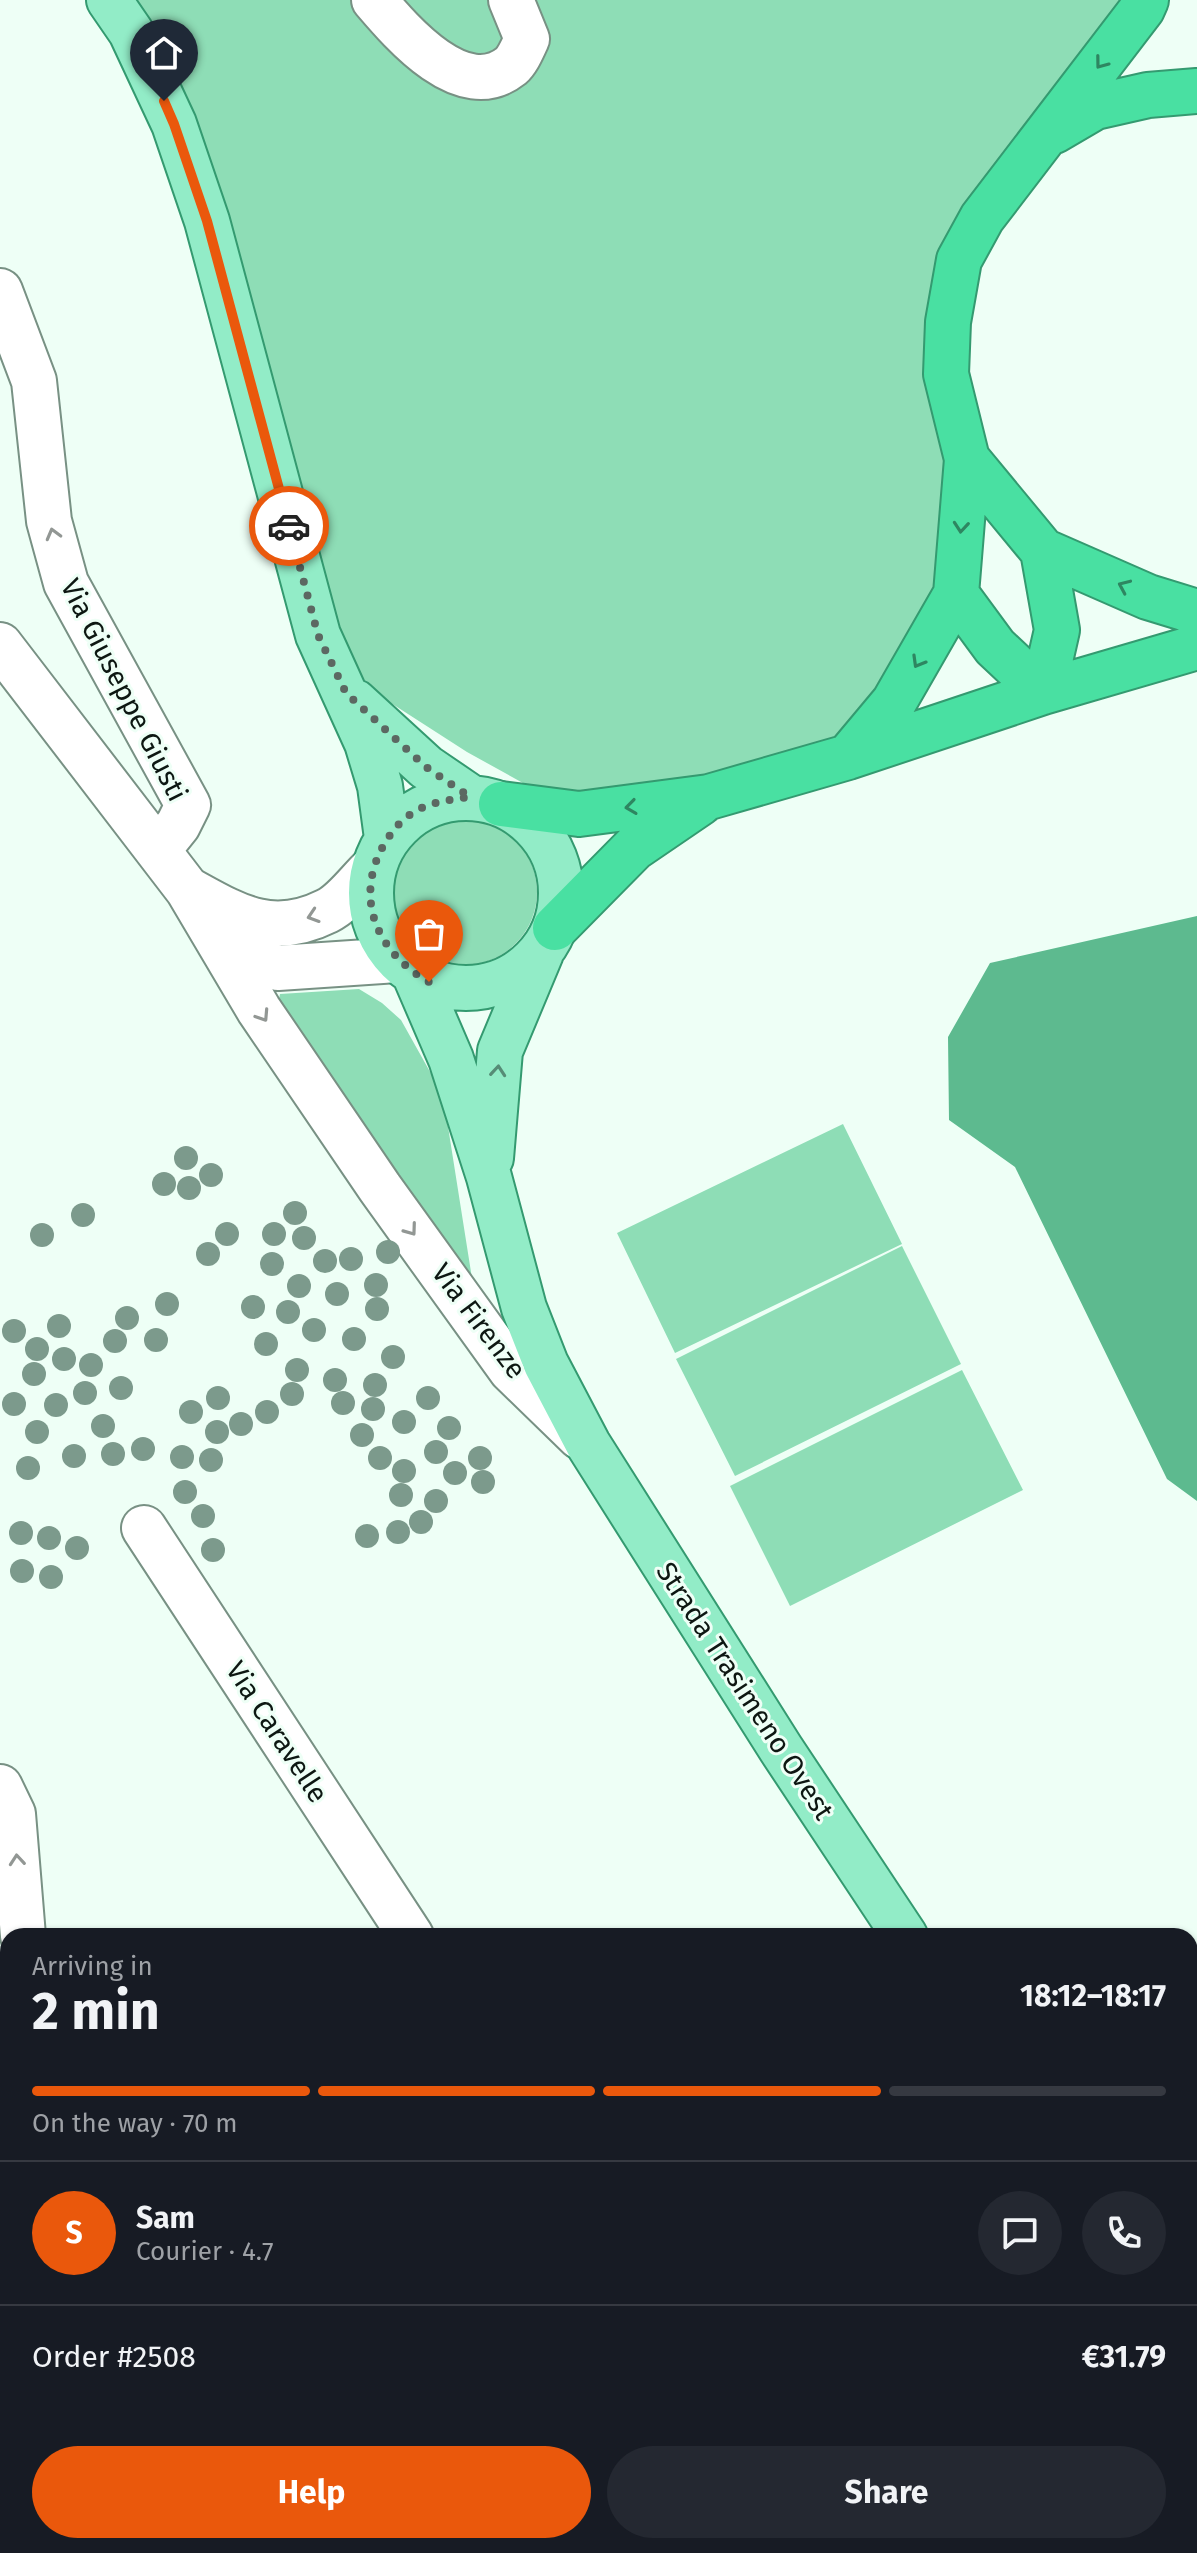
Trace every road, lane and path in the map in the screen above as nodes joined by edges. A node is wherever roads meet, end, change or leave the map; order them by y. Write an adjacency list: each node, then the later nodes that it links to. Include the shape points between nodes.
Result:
1 (109, 0): 15 (main road, via 131,32 174,124 207,221 318,635)
2 (374, 0): 3 (street, via 402,32 451,71 485,79 513,65 527,39)
3 (511, 0)
4 (1146, 0): 6 (highway, one-way to 6)
5 (1197, 91): 6 (highway, via 1095,107)
6 (1045, 136): 8 (highway, via 982,218 959,260 946,374)
7 (0, 291): 19 (street, Via Giuseppe Giusti, one-way to 7, via 188,805 66,583 49,521 34,381)
8 (967, 459): 9 (highway); 10 (highway, one-way to 10)
9 (1043, 551): 11 (highway, one-way to 9, via 1148,597); 14 (highway, via 1057,630)
10 (956, 594): 14 (highway, via 995,647); 16 (highway, one-way to 16, via 894,702)
11 (1197, 612)
12 (0, 645): 19 (street, Via Firenze)
13 (1197, 647): 14 (highway)
14 (1043, 692): 16 (highway)
15 (346, 693): 18 (main road, via 426,767); 20 (main road, via 380,786)
16 (848, 757): 17 (highway)
17 (709, 797): 18 (highway, one-way to 18, via 579,814); 22 (highway, via 634,848)
18 (485, 800): 20 (main road, via 438,801 409,815); 22 (main road, via 532,824 554,855 562,891)
19 (158, 850): 21 (street, Via Firenze)
20 (380, 853): 21 (street, one-way to 21, via 329,911 282,926 242,919); 24 (main road, via 370,900 378,932)
21 (188, 890): 23 (street, Via Firenze)
22 (548, 941): 24 (main road, via 514,976 481,988 429,982); 25 (main road, Via Firenze, one-way to 22, via 500,1051)
23 (224, 949): 24 (street, via 278,968); 26 (street, Via Firenze, one-way to 26, via 380,1188 511,1370)
24 (405, 967): 25 (main road, Via Firenze, via 451,1059)
25 (489, 1177): 26 (main road, Via Firenze, via 524,1308)
26 (588, 1444): 31 (main road, Strada Trasimeno Ovest)
27 (144, 1528): 30 (street, Via Caravelle)
28 (0, 1787): 29 (street, one-way to 28, via 13,1814)
29 (22, 1928)
30 (406, 1928)
31 (900, 1928)

